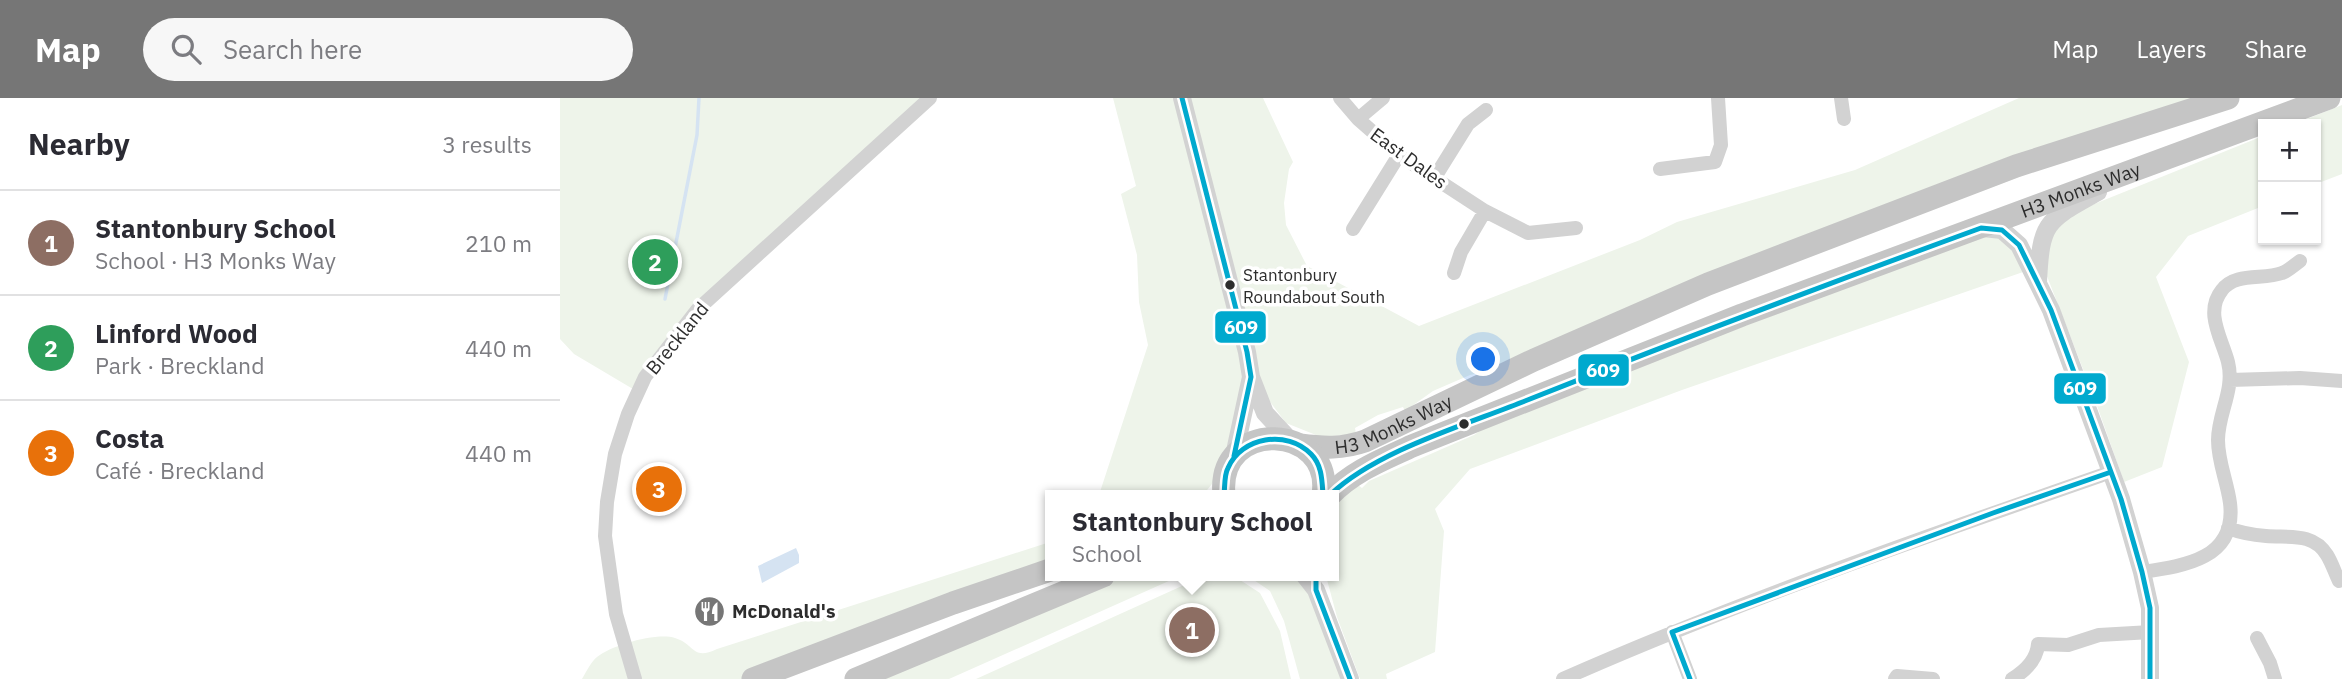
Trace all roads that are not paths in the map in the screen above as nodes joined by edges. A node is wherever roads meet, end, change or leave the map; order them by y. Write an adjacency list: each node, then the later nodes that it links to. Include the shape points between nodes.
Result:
1 (930, 98): 42 (street, Breckland, via 697,310 645,377 615,454 605,537)
2 (1182, 98): 23 (street)
3 (1340, 98): 10 (street, East Dales)
4 (1383, 98): 10 (street)
5 (1718, 98): 14 (street, via 1721,145 1715,162)
6 (1841, 98): 11 (street)
7 (2228, 98): 26 (main road, H3 Monks Way, via 2016,166 1708,284 1356,444 1331,449)
8 (2329, 98): 13 (main road, H3 Monks Way)
9 (1486, 110): 15 (street, via 1468,124)
10 (1358, 119): 12 (street, East Dales)
11 (1844, 119)
12 (1399, 155): 15 (street, East Dales); 19 (street)
13 (2137, 169): 18 (main road, H3 Monks Way); 22 (street, via 2060,213 2046,228)
14 (1660, 170)
15 (1435, 177): 16 (street, East Dales)
16 (1485, 211): 17 (street, East Dales, via 1528,233); 21 (street, via 1461,251)
17 (1576, 228)
18 (1981, 228): 22 (street, via 2002,230 2019,245); 32 (main road, H3 Monks Way, via 1742,315 1412,446 1366,467)
19 (1353, 229)
20 (2300, 261): 24 (street, via 2284,272 2239,279 2222,290 2214,324)
21 (1454, 274)
22 (2038, 283): 28 (street)
23 (1250, 371): 26 (street, via 1265,413); 27 (street)
24 (2230, 380): 25 (street); 33 (street, via 2218,430 2218,457 2230,503)
25 (2342, 382)
26 (1295, 443): 27 (main road, H3 Monks Way, via 1260,439); 31 (main road, via 1313,456)
27 (1231, 460): 29 (main road); 30 (main road)
28 (2111, 472): 35 (street); 39 (street)
29 (1207, 490)
30 (1224, 490)
31 (1324, 490)
32 (1336, 490)
33 (2228, 528): 35 (street, via 2213,551 2199,561); 38 (street, via 2312,541 2327,555)
34 (1045, 572): 43 (main road)
35 (2142, 572): 40 (street)
36 (1091, 581): 44 (main road)
37 (1312, 581): 45 (street)
38 (2339, 581)
39 (1672, 632): 46 (street); 47 (street)
40 (2151, 632): 50 (street, via 2099,635 2068,645 2038,638 2037,652 2025,671); 51 (street)
41 (2257, 638): 52 (street)
42 (631, 675)
43 (753, 679)
44 (856, 679)
45 (1350, 679)
46 (1563, 679)
47 (1690, 679)
48 (1895, 679): 49 (street)
49 (1933, 679)
50 (2012, 679)
51 (2150, 679)
52 (2275, 679)

